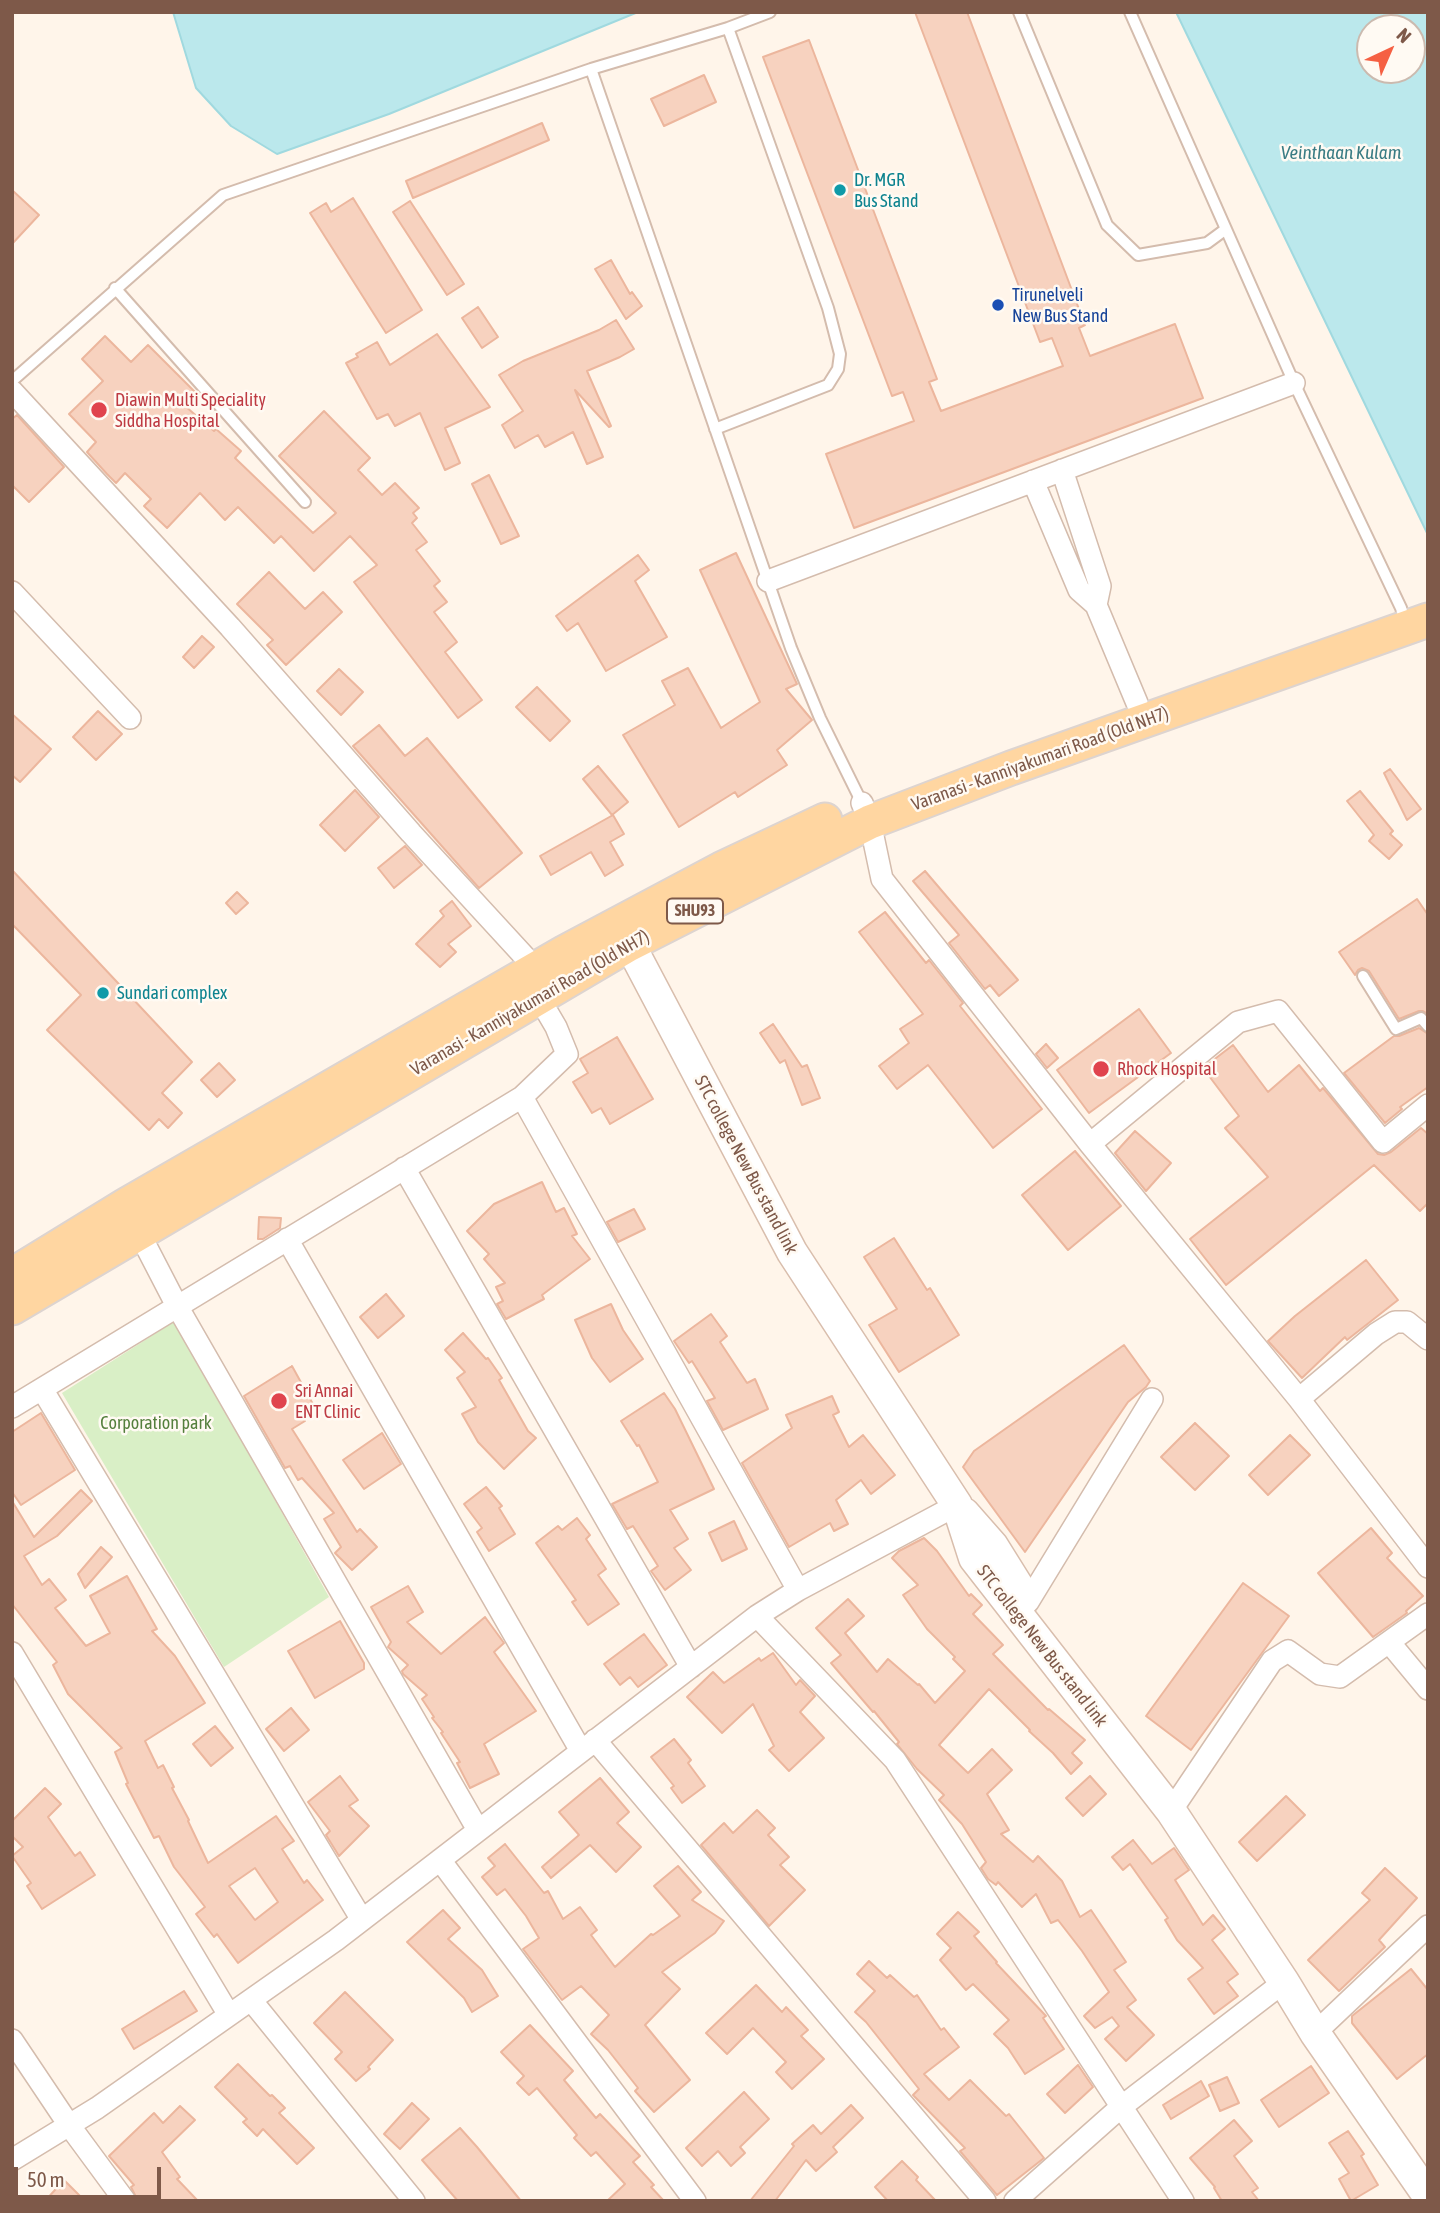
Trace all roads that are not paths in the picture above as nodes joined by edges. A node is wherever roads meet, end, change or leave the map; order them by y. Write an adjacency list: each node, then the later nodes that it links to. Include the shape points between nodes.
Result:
1 (770, 12): 4 (lane)
2 (1019, 12): 6 (lane, via 1107,225 1138,255 1207,243)
3 (1130, 12): 6 (lane)
4 (728, 28): 5 (lane); 10 (lane, via 840,354 838,369 828,385)
5 (591, 69): 7 (lane, via 223,195); 10 (lane)
6 (1226, 229): 8 (lane)
7 (115, 288): 9 (lane); 13 (lane)
8 (1294, 383): 11 (street); 17 (lane)
9 (13, 392): 23 (street, via 230,626)
10 (715, 429): 14 (lane)
11 (1062, 470): 12 (street); 16 (street, via 1100,586)
12 (1033, 481): 14 (street); 16 (street, via 1079,590)
13 (305, 502)
14 (768, 581): 20 (lane, via 820,718)
15 (12, 592): 19 (street)
16 (1096, 605): 18 (street)
17 (1416, 613): 18 (main road, Varanasi - Kanniyakumari Road (Old NH7) / SHU93); 20 (main road, Varanasi - Kanniyakumari Road (Old NH7) / SHU93, via 1037,759)
18 (1137, 703): 20 (main road, Varanasi - Kanniyakumari Road (Old NH7) / SHU93)
19 (130, 718)
20 (866, 813): 21 (main road, Varanasi - Kanniyakumari Road (Old NH7) / SHU93, via 721,869); 27 (street, via 882,879)
21 (624, 935): 23 (main road, Varanasi - Kanniyakumari Road (Old NH7) / SHU93); 39 (street, STC college New Bus stand link, via 792,1252)
22 (1363, 976): 24 (lane, via 1396,1028 1422,1018)
23 (537, 984): 25 (street, via 567,1054); 29 (main road, Varanasi - Kanniyakumari Road (Old NH7) / SHU93)
24 (1428, 1026)
25 (522, 1097): 28 (street); 41 (street)
26 (1428, 1105): 27 (street, via 1383,1142 1278,1011 1238,1022)
27 (1090, 1144): 37 (street)
28 (404, 1168): 30 (street); 47 (street)
29 (132, 1219): 31 (main road, Varanasi - Kanniyakumari Road (Old NH7) / SHU93); 32 (street); 33 (main road, Varanasi - Kanniyakumari Road (Old NH7) / SHU93)
30 (287, 1239): 32 (street); 49 (street)
31 (12, 1275)
32 (177, 1306): 35 (street); 51 (street)
33 (12, 1308)
34 (1428, 1339): 37 (street, via 1407,1322 1395,1322)
35 (41, 1389): 38 (street); 53 (street)
36 (1152, 1399): 42 (street)
37 (1299, 1399): 40 (street)
38 (12, 1407)
39 (957, 1505): 41 (street); 42 (street, via 993,1546); 50 (street, STC college New Bus stand link, via 974,1558)
40 (1428, 1567)
41 (798, 1590): 44 (street)
42 (1028, 1602): 50 (street)
43 (1428, 1614): 45 (street)
44 (757, 1616): 47 (street); 60 (street, via 895,1760)
45 (1390, 1642): 48 (street); 50 (street, via 1340,1677 1321,1674 1288,1651 1272,1661)
46 (12, 1653): 57 (street)
47 (691, 1667): 49 (street)
48 (1428, 1689)
49 (588, 1746): 51 (street); 68 (street)
50 (1175, 1805): 55 (street, STC college New Bus stand link); 58 (street)
51 (478, 1830): 52 (street)
52 (440, 1860): 53 (street); 67 (street)
53 (362, 1920): 56 (street)
54 (1428, 1926): 58 (street)
55 (1283, 1982): 58 (street, STC college New Bus stand link); 60 (street)
56 (251, 2000): 57 (street); 66 (street)
57 (229, 2015): 61 (street)
58 (1322, 2027): 63 (street); 64 (street, STC college New Bus stand link)
59 (12, 2040): 61 (street)
60 (1121, 2106): 69 (street); 70 (street)
61 (69, 2125): 62 (street); 65 (street)
62 (12, 2160)
63 (1428, 2166)
64 (1428, 2196)
65 (125, 2201)
66 (414, 2201)
67 (695, 2201)
68 (985, 2201)
69 (1015, 2201)
70 (1183, 2201)

